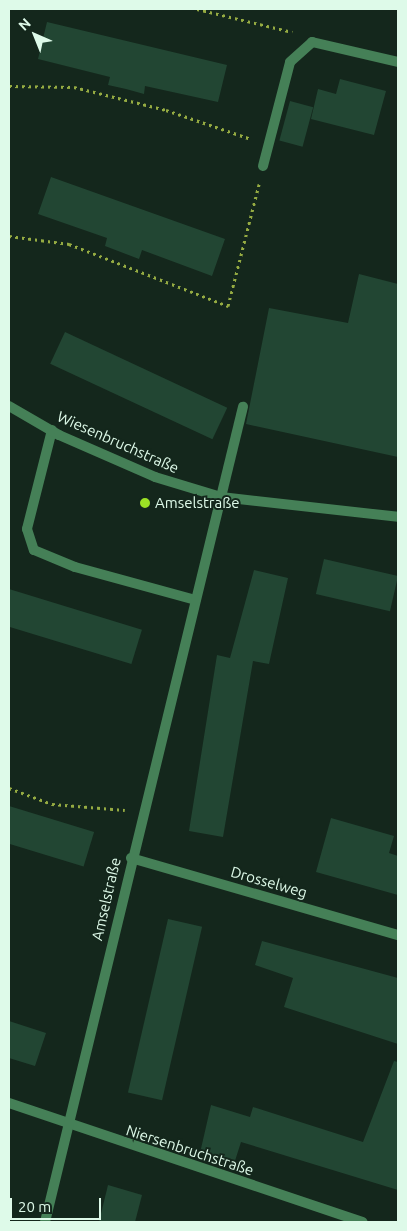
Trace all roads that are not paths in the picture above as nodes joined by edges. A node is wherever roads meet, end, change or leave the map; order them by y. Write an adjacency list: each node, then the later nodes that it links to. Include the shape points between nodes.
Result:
1 (398, 62): 2 (street, via 312,42 290,62)
2 (263, 166)
3 (9, 406): 5 (street, Wiesenbruchstraße)
4 (243, 407): 6 (street, Amselstraße)
5 (52, 430): 6 (street, Wiesenbruchstraße, via 155,477); 8 (street, via 27,529 34,550 75,567)
6 (222, 497): 7 (street, Wiesenbruchstraße); 8 (street, Amselstraße)
7 (398, 517)
8 (196, 600): 9 (street, Amselstraße)
9 (131, 858): 10 (street, Drosselweg); 12 (street, Amselstraße)
10 (398, 935)
11 (9, 1103): 12 (street, Niersenbruchstraße)
12 (69, 1126): 13 (street, Amselstraße); 14 (street, Niersenbruchstraße)
13 (45, 1222)
14 (363, 1222)

